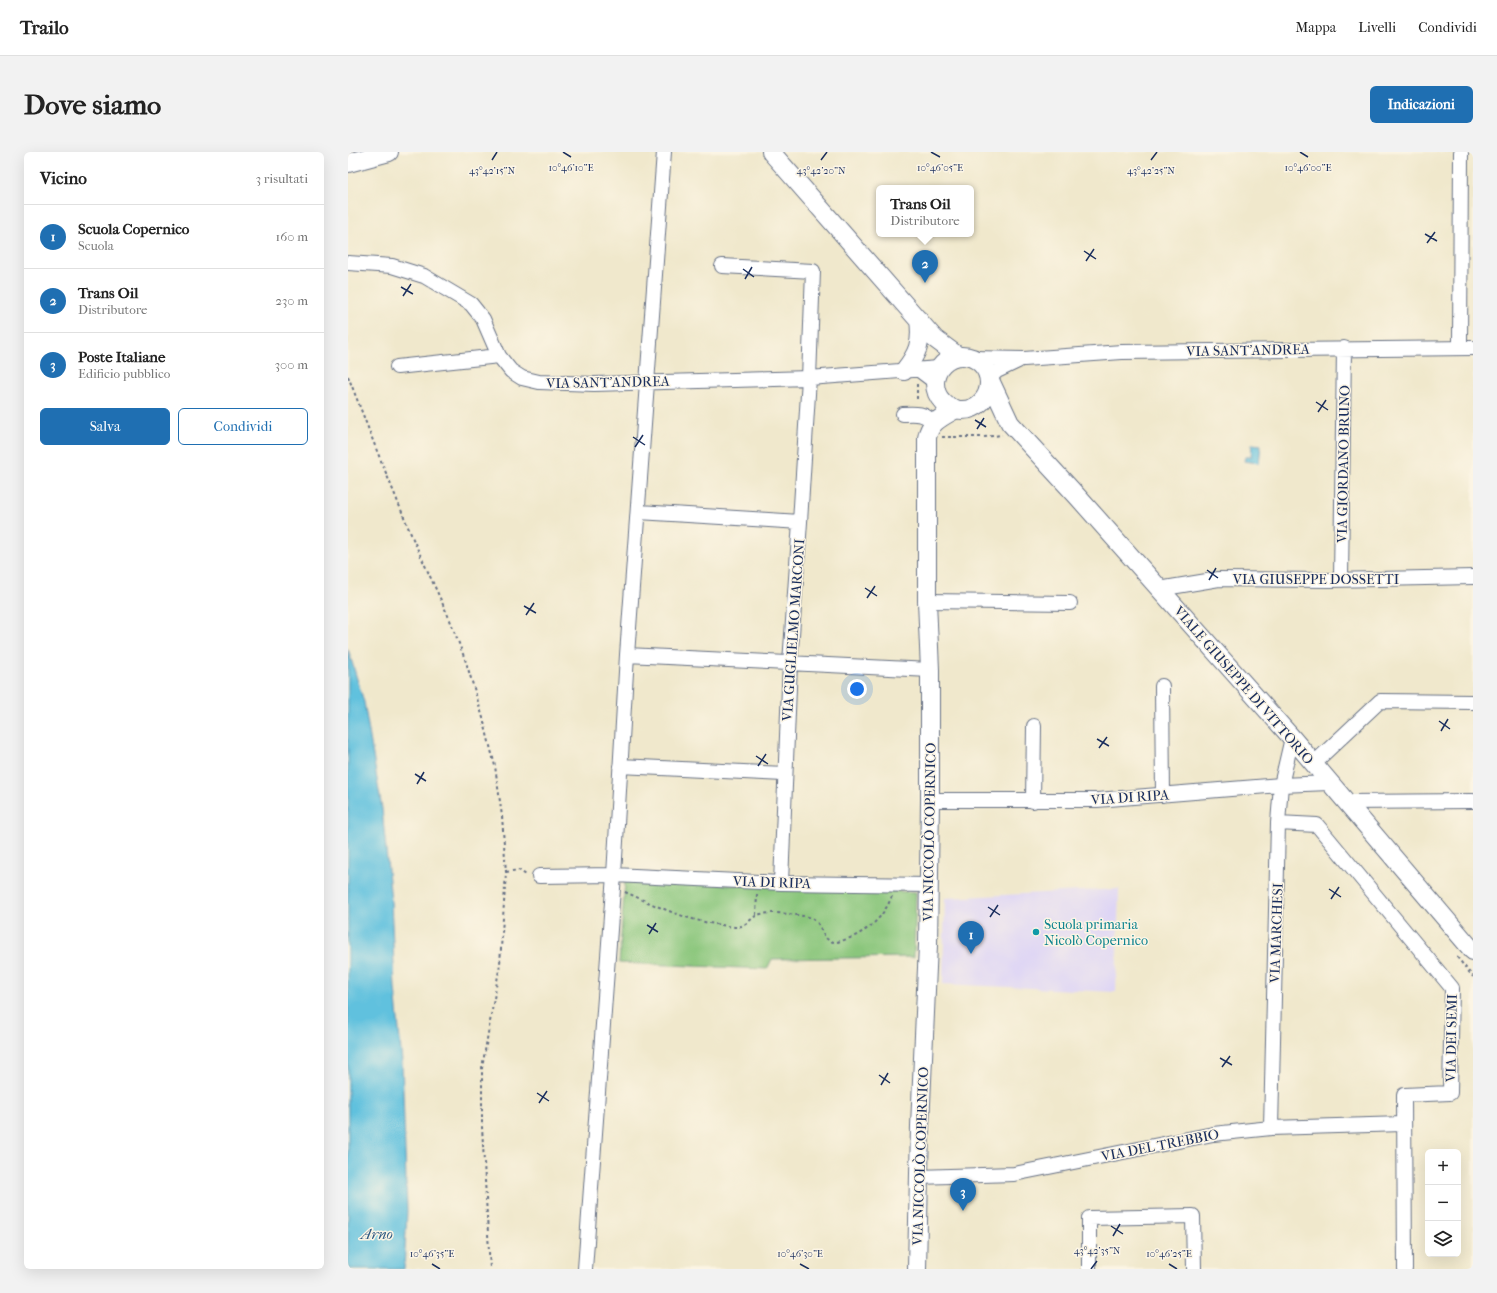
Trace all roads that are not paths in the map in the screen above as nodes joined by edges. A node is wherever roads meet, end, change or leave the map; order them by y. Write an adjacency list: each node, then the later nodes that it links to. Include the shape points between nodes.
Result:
1 (389, 152): 5 (main road)
2 (664, 152): 18 (street)
3 (770, 152): 8 (main road)
4 (1461, 152): 10 (street)
5 (348, 164)
6 (348, 263): 11 (street, VIA SANT'ANDREA, via 392,266 424,276 471,304 482,319)
7 (722, 266): 16 (street, VIA GUGLIELMO MARCONI, via 813,271)
8 (919, 320): 13 (main road, via 935,339); 15 (main road, via 919,348)
9 (1344, 348): 10 (street, VIA SANT'ANDREA); 12 (street, VIA SANT'ANDREA, via 1122,352); 27 (street, VIA GIORDANO BRUNO)
10 (1466, 348)
11 (499, 356): 14 (street); 18 (street, VIA SANT'ANDREA, via 511,371 522,378 539,382)
12 (1024, 359): 13 (street, VIA SANT'ANDREA); 17 (street, VIA SANT'ANDREA, via 997,371)
13 (950, 365): 15 (street, VIA SANT'ANDREA); 17 (main road, via 984,366); 20 (main road, via 938,396)
14 (397, 367)
15 (911, 370): 16 (street, VIA SANT'ANDREA)
16 (809, 378): 18 (street, VIA SANT'ANDREA); 25 (street, VIA GUGLIELMO MARCONI)
17 (989, 378): 19 (main road, via 986,396); 22 (main road, VIALE GIUSEPPE DI VITTORIO)
18 (648, 382): 24 (street)
19 (974, 407): 20 (main road); 22 (main road, VIALE GIUSEPPE DI VITTORIO, via 987,411)
20 (956, 409): 23 (main road)
21 (903, 414): 23 (street, via 922,414 929,417)
22 (1007, 429): 28 (main road, VIALE GIUSEPPE DI VITTORIO)
23 (938, 430): 29 (main road, VIA NICCOLÒ COPERNICO, via 929,429 927,438)
24 (639, 512): 25 (street); 31 (street)
25 (800, 522): 32 (street, VIA GUGLIELMO MARCONI)
26 (1473, 577): 27 (street, VIA GIUSEPPE DOSSETTI)
27 (1341, 579): 28 (street, VIA GIUSEPPE DOSSETTI, via 1219,579)
28 (1159, 589): 37 (main road, VIALE GIUSEPPE DI VITTORIO)
29 (927, 601): 30 (street); 33 (main road, VIA NICCOLÒ COPERNICO)
30 (1070, 603)
31 (627, 655): 32 (street); 39 (street)
32 (790, 663): 33 (street); 40 (street, VIA GUGLIELMO MARCONI)
33 (930, 670): 44 (main road, VIA NICCOLÒ COPERNICO)
34 (1162, 686): 43 (street)
35 (1473, 702): 38 (street, via 1380,701)
36 (1034, 726): 45 (street)
37 (1292, 738): 38 (main road, VIALE GIUSEPPE DI VITTORIO); 42 (street, VIA MARCHESI)
38 (1313, 764): 41 (main road, VIALE GIUSEPPE DI VITTORIO)
39 (620, 766): 40 (street); 50 (street)
40 (785, 774): 51 (street, VIA GUGLIELMO MARCONI)
41 (1329, 783): 42 (street, VIA DI RIPA); 47 (main road, VIALE GIUSEPPE DI VITTORIO)
42 (1281, 785): 43 (street, VIA DI RIPA); 48 (street, VIA MARCHESI)
43 (1163, 795): 45 (street, VIA DI RIPA)
44 (930, 800): 45 (street, VIA DI RIPA); 52 (main road, VIA NICCOLÒ COPERNICO)
45 (1033, 801)
46 (1473, 801): 47 (street)
47 (1346, 802): 53 (main road, VIALE GIUSEPPE DI VITTORIO)
48 (1278, 823): 54 (street, VIA DEI SEMI, via 1317,825 1452,988 1450,1093 1404,1095); 55 (street, VIA MARCHESI)
49 (539, 876): 50 (street, VIA DI RIPA)
50 (614, 881): 51 (street, VIA DI RIPA); 57 (street)
51 (781, 883): 52 (street, VIA DI RIPA)
52 (929, 885): 56 (main road, VIA NICCOLÒ COPERNICO)
53 (1473, 951)
54 (1403, 1124): 55 (street, VIA DEL TREBBIO); 61 (street, VIA DEI SEMI)
55 (1270, 1128): 56 (street, VIA DEL TREBBIO, via 1213,1134 1014,1174)
56 (918, 1177): 58 (main road, VIA NICCOLÒ COPERNICO)
57 (585, 1269)
58 (917, 1269)
59 (1090, 1269): 60 (street, via 1089,1218 1193,1216)
60 (1194, 1269)
61 (1405, 1269)

